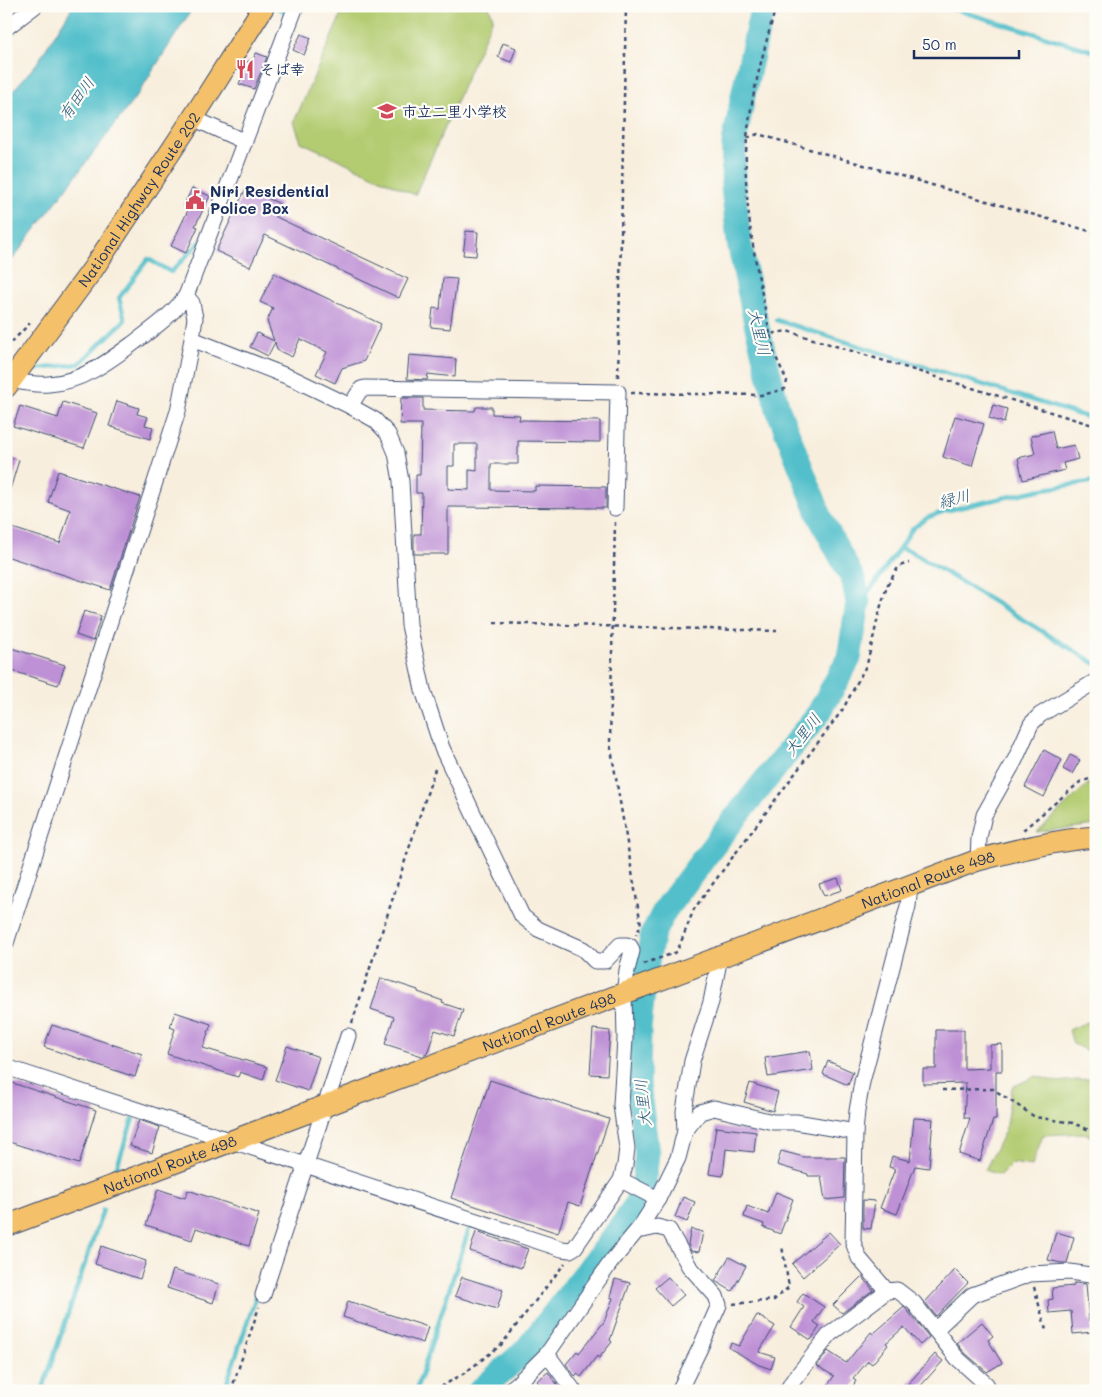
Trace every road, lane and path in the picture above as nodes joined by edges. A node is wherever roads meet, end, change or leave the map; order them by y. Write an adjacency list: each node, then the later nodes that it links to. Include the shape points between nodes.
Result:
1 (35, 6): 6 (street)
2 (264, 6): 7 (highway, National Highway Route 202)
3 (296, 6): 9 (street)
4 (626, 6): 15 (path)
5 (776, 6): 8 (path, via 754,90)
6 (6, 28)
7 (193, 118): 9 (street); 14 (highway, National Highway Route 202, via 93,269)
8 (747, 138): 10 (path, via 758,134); 12 (path, via 746,178 752,243)
9 (245, 142): 11 (street)
10 (1096, 234)
11 (186, 296): 13 (street, via 192,303 195,318); 14 (street, via 159,324 103,365 78,378 51,384)
12 (770, 334): 15 (path, via 774,353 787,381 785,389 762,395); 17 (path, via 787,330)
13 (192, 339): 16 (street, via 294,379); 30 (street, via 178,411)
14 (9, 383)
15 (618, 392): 16 (street, via 365,388); 18 (street)
16 (350, 406): 24 (street, via 374,420 388,434 396,452 402,481 409,625 423,690)
17 (1096, 426)
18 (615, 508): 21 (path)
19 (910, 563): 33 (path, via 899,566 887,586 867,664 843,709 694,909)
20 (494, 623): 21 (path)
21 (613, 626): 22 (path); 31 (path, via 610,742 641,925)
22 (777, 630)
23 (1096, 681): 28 (street, via 1040,714 1032,724 984,815)
24 (442, 748): 31 (street, via 522,916 538,929 583,949 595,961 605,961 620,945); 36 (path)
25 (1096, 777): 26 (path, via 1080,782)
26 (1020, 834)
27 (1096, 837): 28 (highway, National Route 498, via 1029,847)
28 (978, 860): 29 (highway, National Route 498)
29 (910, 886): 32 (highway, National Route 498); 41 (street, via 908,906 862,1082)
30 (6, 944)
31 (630, 946): 34 (street, via 632,951)
32 (720, 957): 33 (highway, National Route 498); 40 (street, via 711,1002 692,1061 684,1111)
33 (680, 962): 34 (path); 35 (highway, National Route 498)
34 (627, 970): 35 (street)
35 (624, 994): 39 (highway, National Route 498); 45 (street, via 621,1105 627,1148)
36 (348, 1036): 39 (street)
37 (6, 1066): 43 (street)
38 (942, 1090): 42 (path, via 993,1089 1035,1116 1073,1123)
39 (324, 1106): 43 (highway, National Route 498); 44 (street)
40 (685, 1131): 41 (street, via 700,1112 714,1108 773,1122 796,1122); 46 (street, via 678,1158)
41 (855, 1132): 53 (street, via 853,1242 859,1258)
42 (1096, 1133)
43 (230, 1141): 44 (street); 47 (highway, National Route 498)
44 (305, 1165): 50 (street); 54 (street)
45 (621, 1180): 46 (street); 50 (street)
46 (658, 1199): 48 (street)
47 (6, 1226)
48 (640, 1227): 55 (street, via 643,1230 657,1227 669,1230 689,1266 716,1296); 58 (street, via 611,1262)
49 (782, 1246): 55 (path, via 789,1286 774,1300)
50 (570, 1250): 62 (path, via 566,1261 501,1345)
51 (1030, 1274): 52 (street, via 1070,1272); 56 (street, via 972,1295); 57 (path)
52 (1096, 1276)
53 (887, 1290): 56 (street, via 897,1290 914,1303); 66 (street, via 830,1334)
54 (263, 1295): 61 (path)
55 (719, 1305): 65 (street)
56 (934, 1330): 67 (street, via 956,1358)
57 (1046, 1330)
58 (547, 1354): 63 (street); 64 (street)
59 (139, 1391): 60 (path)
60 (208, 1391)
61 (231, 1391)
62 (434, 1391)
63 (508, 1391)
64 (574, 1391)
65 (679, 1391)
66 (787, 1391)
67 (990, 1391)

